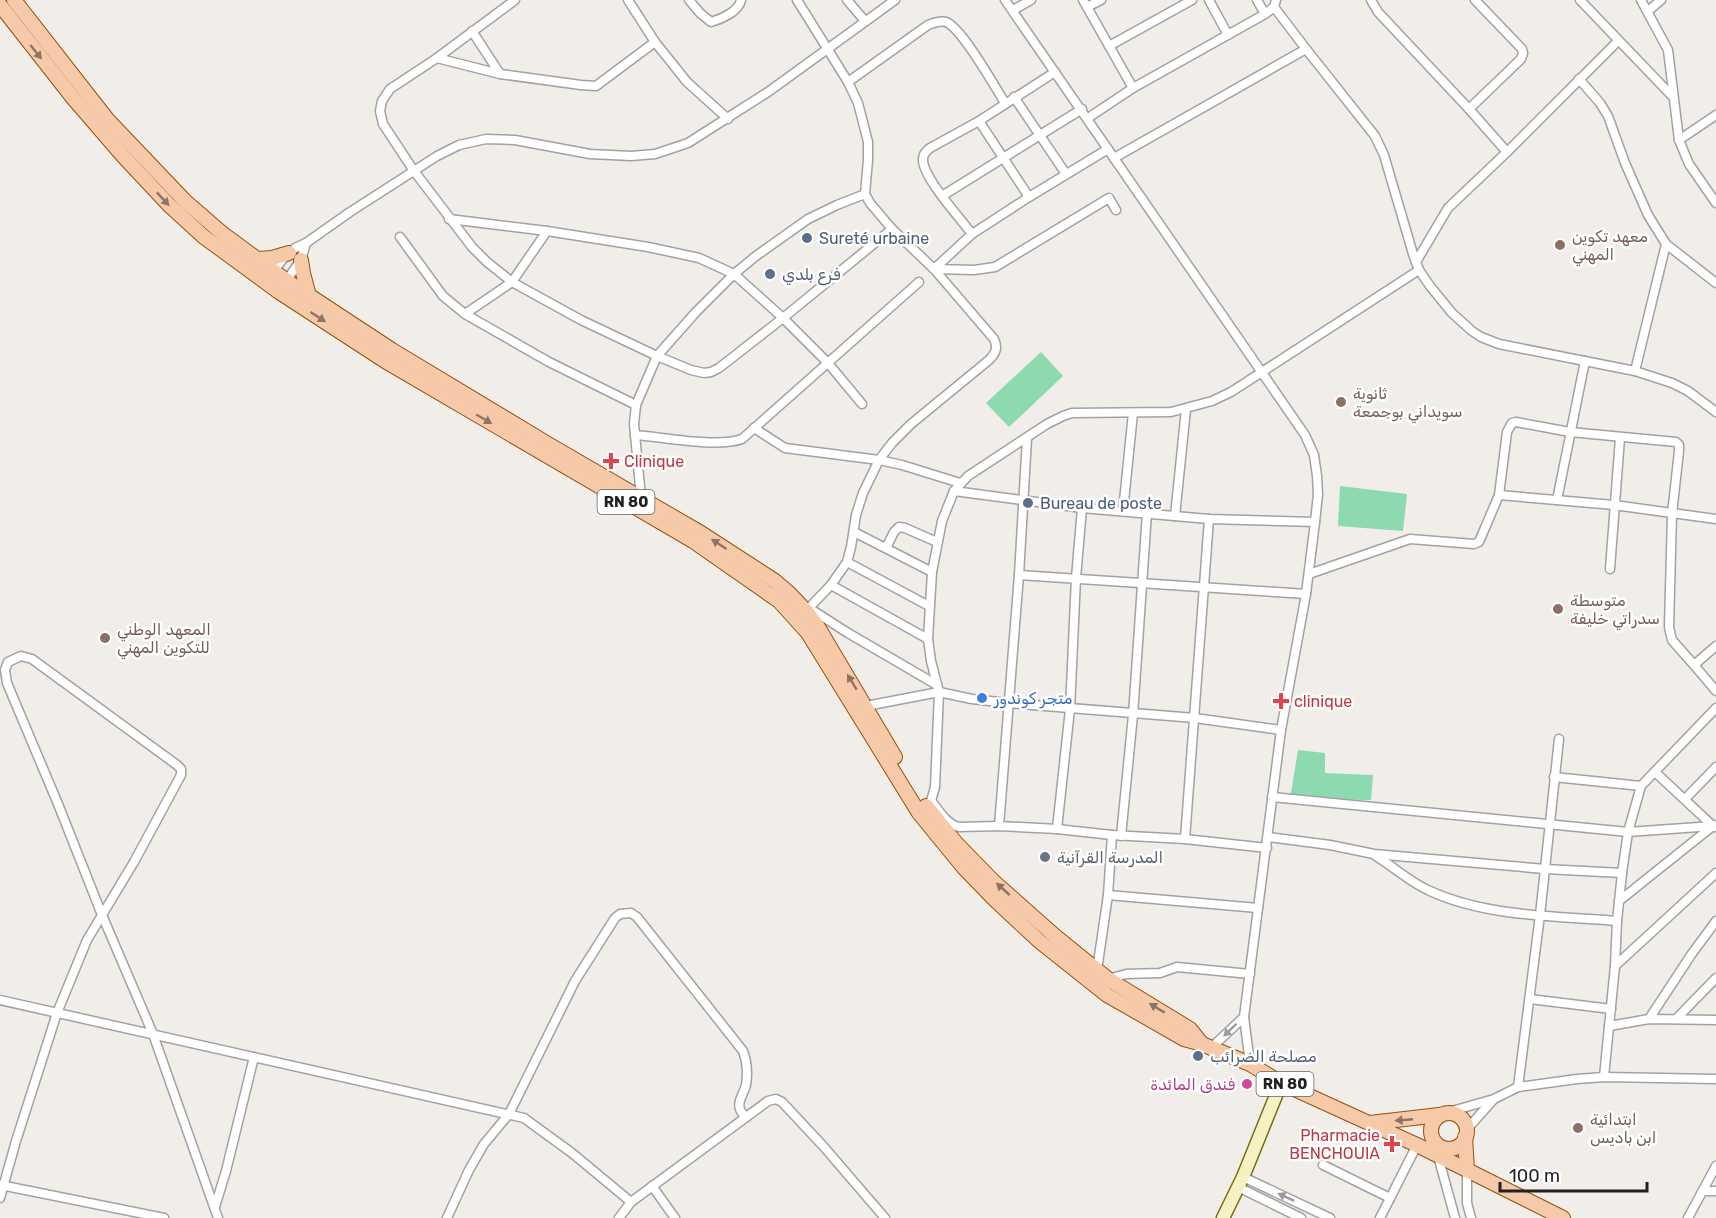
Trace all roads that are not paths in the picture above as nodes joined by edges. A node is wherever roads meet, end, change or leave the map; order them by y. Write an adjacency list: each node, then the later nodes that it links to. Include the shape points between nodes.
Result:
1 (14, 0): 70 (main road, RN 80, via 107,119 185,201)
2 (515, 0): 27 (street)
3 (628, 0): 30 (street)
4 (689, 0): 5 (street, via 711,22 735,10)
5 (741, 0)
6 (797, 0): 32 (street)
7 (847, 0): 26 (street)
8 (895, 0): 26 (street)
9 (1005, 0): 23 (street)
10 (1031, 0): 23 (street)
11 (1101, 0): 21 (street)
12 (1192, 0): 31 (street)
13 (1209, 0): 28 (street)
14 (1257, 0): 25 (street)
15 (1371, 0): 44 (street)
16 (1475, 0): 44 (street, via 1523,53)
17 (1580, 0): 29 (street)
18 (1641, 0): 24 (street)
19 (1661, 0): 24 (street)
20 (1275, 3): 25 (street); 33 (street)
21 (1085, 4): 31 (street)
22 (0, 6): 74 (main road, RN 80, one-way to 74, via 73,98 169,205 204,237)
23 (1013, 10): 35 (street)
24 (1647, 11): 41 (street, via 1668,50)
25 (1265, 14): 28 (street)
26 (865, 21): 32 (street)
27 (472, 31): 34 (street); 36 (street)
28 (1228, 35): 39 (street)
29 (1618, 41): 37 (street); 41 (street)
30 (655, 42): 36 (street, via 596,86); 47 (street, via 687,82)
31 (1109, 46): 39 (street)
32 (826, 48): 38 (street); 47 (street)
33 (1305, 49): 54 (street); 71 (street, via 1380,144)
34 (437, 58): 36 (street); 55 (street, via 390,89 382,101 383,124)
35 (1055, 72): 40 (street); 43 (street)
36 (500, 74)
37 (1579, 79): 52 (street); 68 (street, via 1604,110 1648,215)
38 (848, 82): 42 (street, via 928,26 945,22 955,28); 57 (street, via 868,142)
39 (1133, 88): 46 (street)
40 (1014, 97): 42 (street); 49 (street)
41 (1673, 98): 50 (street)
42 (1005, 103): 48 (street)
43 (1082, 109): 46 (street); 49 (street)
44 (1469, 109): 52 (street)
45 (1716, 115): 50 (street)
46 (1088, 118): 51 (street)
47 (728, 119): 55 (street, via 688,143 655,154 590,154 515,140 486,139 459,145)
48 (979, 121): 53 (street); 58 (street, via 924,153 924,167)
49 (1040, 135): 53 (street); 56 (street)
50 (1679, 140): 60 (street, via 1689,164)
51 (1108, 149): 54 (street); 56 (street)
52 (1507, 152): 71 (street, via 1448,208)
53 (1004, 158): 58 (street); 59 (street)
54 (1114, 158): 86 (street)
55 (414, 171): 62 (street); 67 (street)
56 (1066, 174): 59 (street)
57 (866, 194): 63 (street); 73 (street, via 808,219)
58 (942, 196): 65 (street)
59 (1029, 197): 65 (street)
60 (1716, 203)
61 (1116, 210): 72 (street, via 1109,198 995,267)
62 (449, 219): 64 (street); 75 (street, via 487,262)
63 (892, 229): 72 (street); 81 (street)
64 (547, 231): 73 (street, via 677,252); 75 (street)
65 (972, 234): 72 (street)
66 (400, 237): 80 (street, via 442,296)
67 (306, 243): 69 (street); 69 (street)
68 (1666, 244): 77 (street); 85 (street)
69 (295, 256): 70 (main road); 74 (street); 78 (street); 79 (main road)
70 (258, 259): 74 (main road, RN 80)
71 (1418, 266): 83 (street, via 1446,306 1481,337); 86 (street)
72 (934, 268): 97 (street, via 998,346 989,360 911,424)
73 (734, 274): 81 (street); 82 (street)
74 (270, 276): 78 (main road, RN 80)
75 (512, 282): 80 (street); 82 (street)
76 (919, 282): 84 (street)
77 (1716, 283)
78 (283, 286): 79 (main road, RN 80); 127 (main road, RN 80, one-way to 127, via 385,361 693,541 779,601)
79 (309, 296): 101 (main road, RN 80, via 411,362)
80 (465, 314): 88 (street)
81 (783, 318): 82 (street, via 711,372 691,370); 84 (street)
82 (657, 356): 88 (street)
83 (1585, 361): 85 (street); 93 (street)
84 (828, 363): 87 (street); 92 (street)
85 (1635, 371): 90 (street, via 1672,382)
86 (1261, 373): 89 (street, via 1212,401); 112 (street, via 1305,435 1314,455 1318,494)
87 (862, 404)
88 (636, 405): 94 (street)
89 (1185, 409): 91 (street); 109 (street)
90 (1716, 412)
91 (1133, 413): 95 (street, via 1072,413); 106 (street)
92 (754, 428): 94 (street, via 730,443); 97 (street, via 785,448)
93 (1570, 432): 96 (street); 100 (street, via 1512,423 1507,432); 102 (street)
94 (635, 435): 101 (street)
95 (1027, 438): 98 (street); 103 (street)
96 (1620, 438): 104 (street); 108 (street, via 1671,441 1679,445)
97 (879, 460): 98 (street); 113 (street, via 863,493)
98 (960, 483): 99 (street)
99 (954, 491): 103 (street); 114 (street)
100 (1499, 495): 102 (street); 119 (street, via 1479,542 1410,538)
101 (641, 497): 127 (main road, RN 80, one-way to 101, via 775,581)
102 (1557, 500): 104 (street)
103 (1023, 501): 105 (street); 120 (street)
104 (1614, 505): 108 (street); 117 (street)
105 (1082, 508): 106 (street); 121 (street)
106 (1123, 511): 107 (street)
107 (1147, 513): 109 (street); 122 (street)
108 (1672, 514): 111 (street); 130 (street, via 1669,627 1672,640)
109 (1175, 516): 110 (street)
110 (1209, 519): 112 (street); 124 (street)
111 (1716, 519)
112 (1315, 522): 119 (street)
113 (854, 532): 115 (street); 116 (street)
114 (937, 542): 115 (street, via 899,527); 118 (street)
115 (886, 548): 118 (street)
116 (847, 562): 123 (street); 126 (street)
117 (1610, 569)
118 (932, 572): 126 (street)
119 (1309, 574): 125 (street)
120 (1019, 575): 121 (street); 133 (street)
121 (1076, 578): 122 (street); 136 (street)
122 (1142, 582): 124 (street); 137 (street)
123 (831, 585): 127 (street); 128 (street)
124 (1204, 587): 125 (street); 138 (street)
125 (1305, 594): 139 (street)
126 (929, 606): 128 (street)
127 (804, 613): 131 (street); 134 (main road, RN 80, one-way to 127, via 818,627); 166 (main road, RN 80, via 808,633 919,813 964,868)
128 (928, 639): 131 (street)
129 (1716, 646): 130 (street)
130 (1694, 665): 132 (street)
131 (938, 688): 133 (street, via 972,699); 134 (street); 147 (street, via 936,768)
132 (1716, 691)
133 (1008, 704): 136 (street); 149 (street)
134 (866, 706): 147 (main road, RN 80)
135 (1716, 708): 142 (street)
136 (1070, 709): 137 (street); 151 (street)
137 (1133, 714): 138 (street); 153 (street)
138 (1195, 718): 139 (street); 155 (street)
139 (1281, 730): 145 (street)
140 (1559, 739): 143 (street)
141 (1716, 767): 146 (street)
142 (1655, 772): 144 (street); 146 (street)
143 (1554, 777): 144 (street); 148 (street)
144 (1641, 786): 152 (street)
145 (1272, 797): 148 (street); 154 (street)
146 (1685, 799): 150 (street)
147 (929, 804): 149 (street, via 955,826); 166 (main road, RN 80, one-way to 147, via 956,843)
148 (1549, 824): 152 (street); 158 (street)
149 (999, 826): 151 (street)
150 (1715, 826): 152 (street); 162 (street)
151 (1057, 829): 153 (street)
152 (1628, 832): 159 (street)
153 (1117, 835): 155 (street); 161 (street)
154 (1268, 837): 156 (street); 157 (street)
155 (1185, 839): 156 (street)
156 (1267, 848): 163 (street)
157 (1374, 854): 158 (street); 165 (street, via 1438,894 1480,908)
158 (1545, 869): 159 (street); 165 (street)
159 (1622, 873): 162 (street)
160 (1716, 873): 169 (street)
161 (1108, 895): 163 (street); 171 (street)
162 (1619, 901): 167 (street)
163 (1258, 908): 170 (street)
164 (102, 915): 164 (street, via 182,775 181,769 32,659 21,656 8,662 7,683); 177 (street, via 87,940); 183 (street)
165 (1540, 915): 167 (street); 174 (street)
166 (1023, 916): 171 (main road, RN 80); 184 (main road, RN 80, via 1107,995 1184,1040)
167 (1617, 921): 169 (street)
168 (1716, 921): 180 (street)
169 (1615, 966): 176 (street)
170 (1250, 974): 171 (street, via 1177,967 1160,973); 178 (street)
171 (1103, 975): 184 (main road, RN 80, one-way to 171, via 1190,1029)
172 (1716, 978): 173 (street)
173 (1713, 986): 179 (street)
174 (1530, 999): 176 (street); 190 (street)
175 (0, 1000): 177 (street)
176 (1611, 1009): 182 (street)
177 (57, 1013): 183 (street); 203 (street)
178 (1244, 1017): 184 (street, one-way to 184); 186 (street)
179 (1676, 1018): 180 (street); 181 (street)
180 (1649, 1019): 182 (street)
181 (1716, 1020)
182 (1608, 1026): 187 (street)
183 (153, 1034): 185 (street); 212 (street)
184 (1207, 1046): 186 (main road, RN 80)
185 (254, 1057): 192 (street); 212 (street)
186 (1250, 1064): 189 (main road, RN 80)
187 (1604, 1077): 188 (street); 190 (street)
188 (1716, 1079)
189 (1281, 1083): 195 (main road, RN 80); 202 (main road)
190 (1518, 1088): 191 (street)
191 (1494, 1100): 193 (street); 196 (street)
192 (509, 1114): 194 (street, via 575,981 615,918 631,913 743,1051 746,1087 739,1109); 210 (street, via 524,1118); 215 (street, via 484,1144)
193 (1442, 1114): 195 (main road, one-way to 195); 196 (main road, via 1457,1115 1465,1124); 198 (main road, via 1430,1131)
194 (746, 1118): 204 (street); 218 (street, via 768,1101 779,1099)
195 (1369, 1123): 197 (main road, RN 80)
196 (1466, 1133): 198 (main road, via 1462,1143 1451,1149); 201 (main road)
197 (1417, 1145): 198 (main road, RN 80); 208 (street)
198 (1436, 1149): 201 (main road, RN 80); 209 (street)
199 (1323, 1165): 208 (street)
200 (1716, 1166): 205 (street)
201 (1467, 1170): 211 (street); 225 (main road, RN 80)
202 (1241, 1182): 219 (main road); 220 (street); 221 (street, one-way to 202)
203 (2, 1185): 207 (street); 213 (street)
204 (652, 1186): 210 (street); 217 (street)
205 (1703, 1191): 206 (street); 226 (street)
206 (1716, 1191)
207 (0, 1198)
208 (1390, 1198): 222 (street)
209 (1449, 1199): 211 (street); 223 (street)
210 (631, 1202): 216 (street)
211 (1467, 1203): 224 (street)
212 (215, 1208): 214 (street)
213 (164, 1218)
214 (218, 1218)
215 (447, 1218)
216 (619, 1218)
217 (675, 1218)
218 (885, 1218)
219 (1223, 1218)
220 (1301, 1218)
221 (1330, 1218)
222 (1380, 1218)
223 (1455, 1218)
224 (1471, 1218)
225 (1563, 1218)
226 (1688, 1218)

